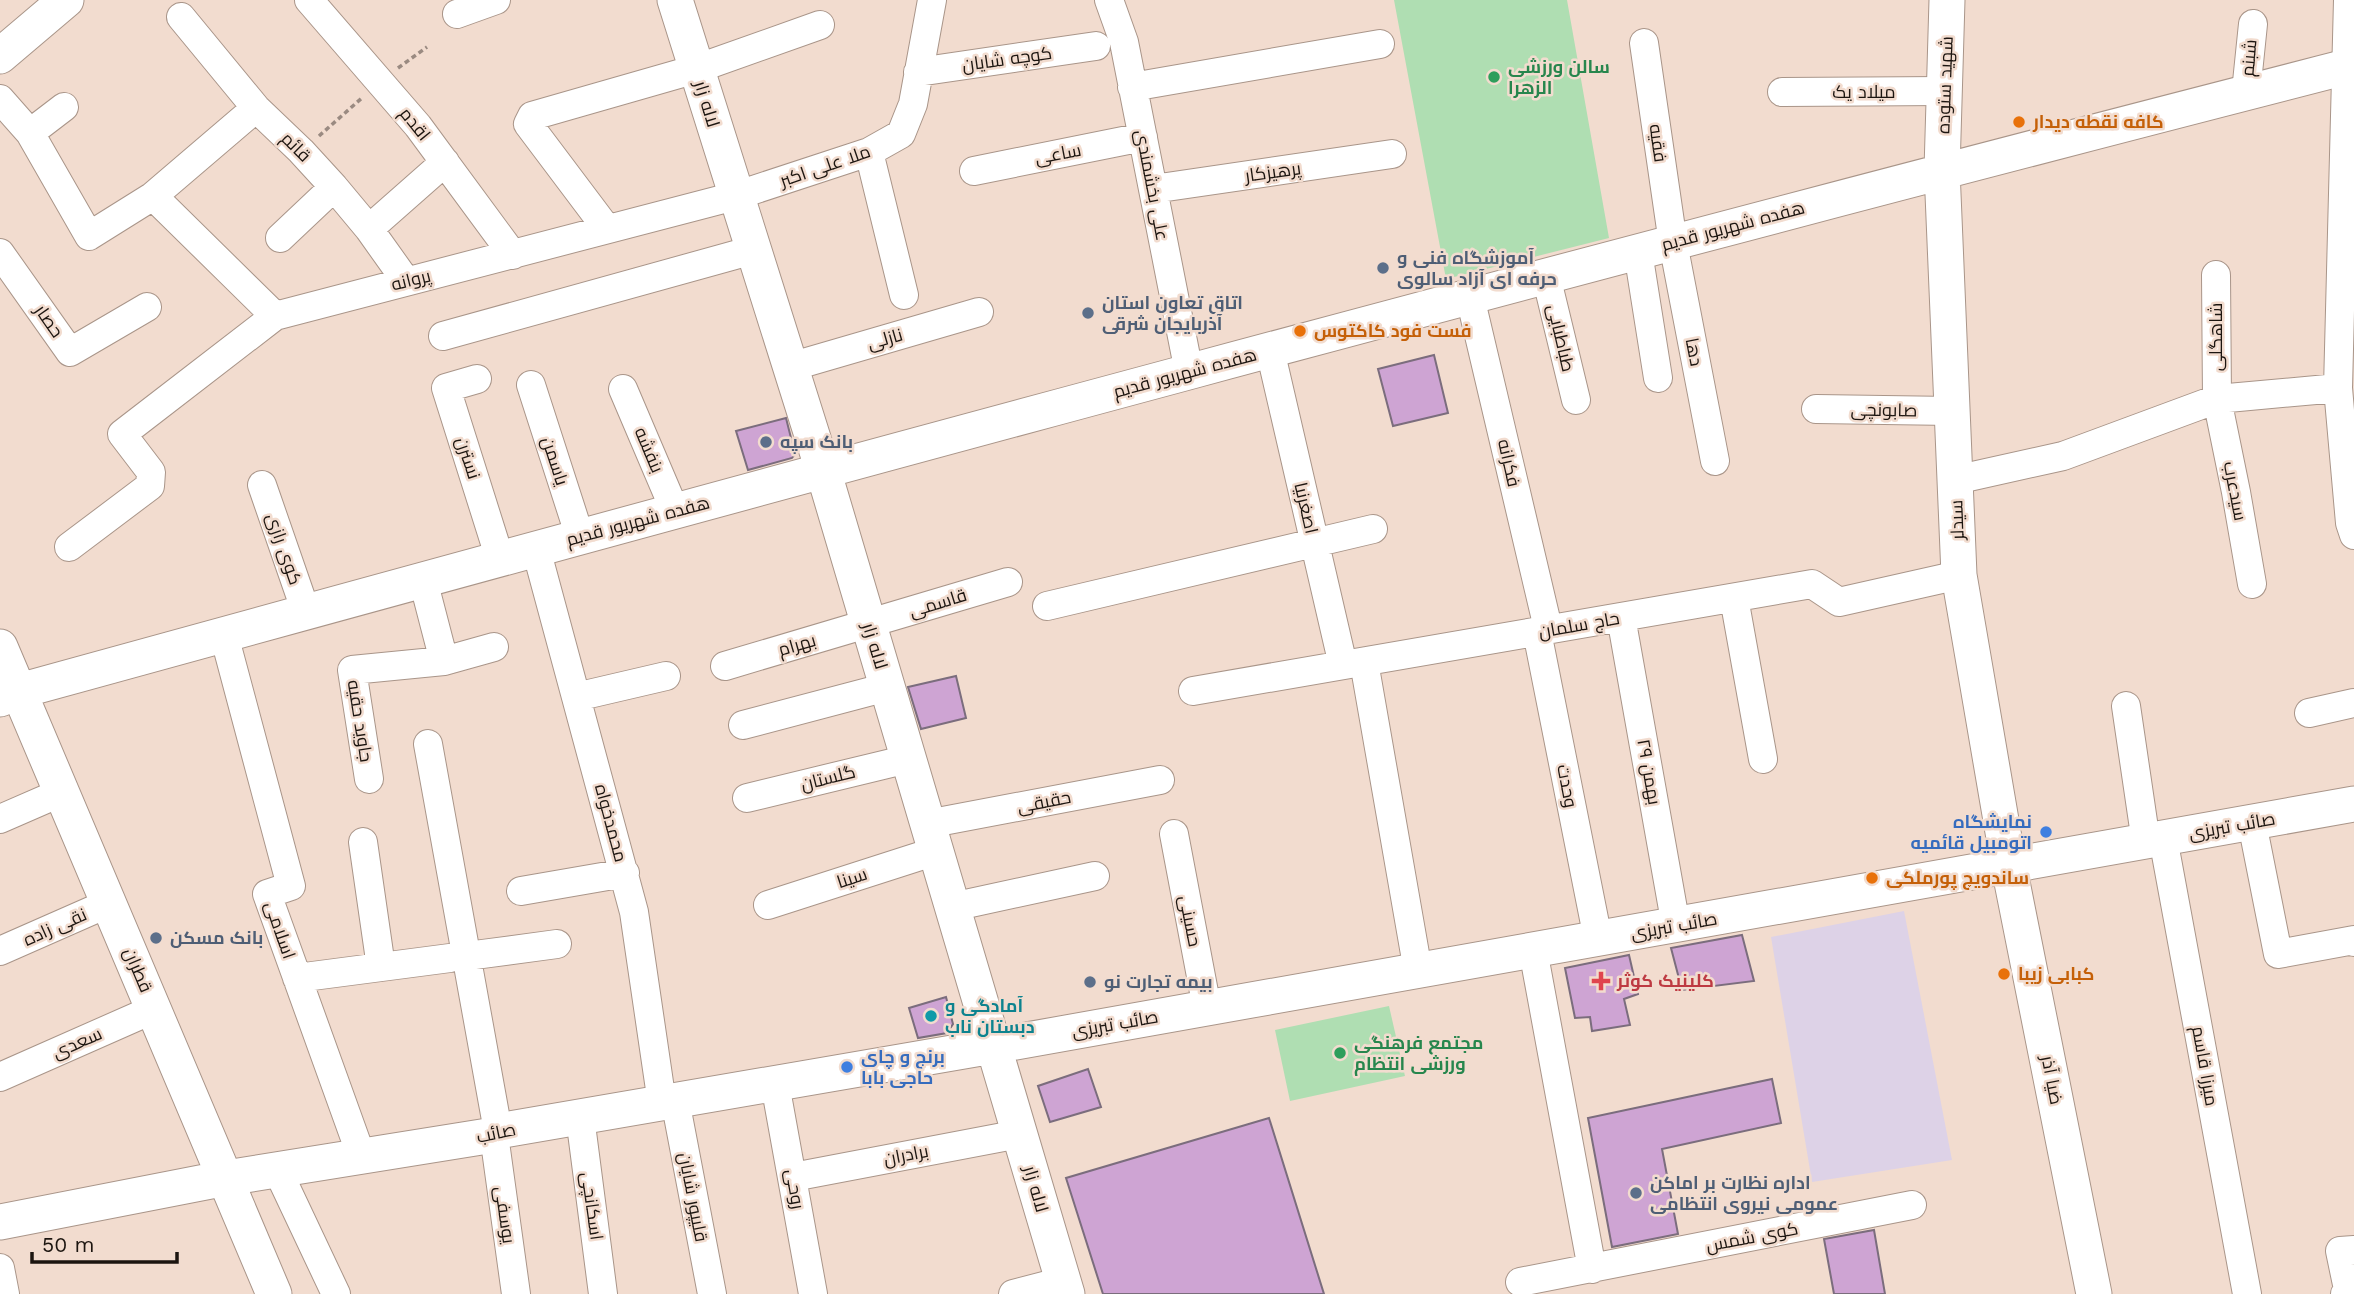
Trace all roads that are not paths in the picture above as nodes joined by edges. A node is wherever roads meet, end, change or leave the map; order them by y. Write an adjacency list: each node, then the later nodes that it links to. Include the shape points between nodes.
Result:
1 (309, 0): 31 (street, اقدم)
2 (495, 0): 9 (street)
3 (675, 0): 18 (main road, لاله زار)
4 (932, 0): 19 (street, ملا علی اکبر)
5 (1109, 0): 20 (street, علی بخشمندی, via 1124,42)
6 (1947, 0): 21 (main road, شهید ستوده)
7 (2348, 0): 17 (street)
8 (48, 7): 16 (main road)
9 (457, 15)
10 (181, 17): 26 (street, قائم)
11 (2253, 24): 23 (street, شبنم)
12 (820, 25): 18 (street)
13 (1644, 43): 41 (street, فقیه)
14 (1380, 44): 20 (street)
15 (1096, 46): 19 (street, کوچه شایان)
16 (0, 56)
17 (2350, 66): 23 (main road, هفده شهریور قدیم); 61 (street)
18 (696, 69): 37 (main road, لاله زار); 39 (street, via 528,120)
19 (918, 72): 29 (street, ملا علی اکبر, via 913,104 901,134)
20 (1132, 88): 28 (street, علی بخشمندی)
21 (1945, 91): 22 (street, میلاد یک); 32 (main road, شهید ستوده)
22 (1782, 92)
23 (2246, 92): 32 (main road, هفده شهریور قدیم)
24 (0, 99): 27 (street)
25 (64, 107): 27 (street)
26 (256, 108): 34 (street, قائم); 36 (street)
27 (30, 133): 36 (street, via 89,236)
28 (1143, 137): 33 (street, ساعی); 35 (street, علی بخشمندی)
29 (869, 152): 37 (street, ملا علی اکبر); 49 (street)
30 (1392, 154): 35 (street, پرهیزکار)
31 (445, 162): 38 (street); 45 (street, اقدم)
32 (1942, 170): 41 (main road, هفده شهریور قدیم); 66 (main road, سیدلر)
33 (974, 171)
34 (334, 187): 38 (street, قائم); 40 (street)
35 (1153, 189): 57 (street, علی بخشمندی)
36 (153, 195): 53 (street)
37 (735, 196): 39 (street, پروانه); 42 (main road, لاله زار)
38 (369, 229): 48 (street, قائم)
39 (607, 229): 45 (street, پروانه)
40 (280, 239)
41 (1673, 243): 43 (main road, هفده شهریور قدیم); 67 (street, دها)
42 (753, 250): 54 (street); 56 (main road, لاله زار)
43 (1637, 252): 47 (main road, هفده شهریور قدیم); 58 (street)
44 (0, 253): 51 (street, حصار, via 70,352)
45 (513, 255): 48 (street, پروانه)
46 (2216, 275): 63 (street, شاهگلی)
47 (1546, 276): 50 (main road, هفده شهریور قدیم); 64 (street, طباطبایی)
48 (406, 281): 53 (street, پروانه)
49 (904, 295)
50 (1470, 297): 55 (main road, هفده شهریور قدیم); 88 (street, فکرانه)
51 (147, 307)
52 (979, 312): 56 (street, نازلی)
53 (275, 316): 76 (street, پروانه, via 122,434 151,472 150,486)
54 (443, 336)
55 (1270, 351): 57 (main road, هفده شهریور قدیم); 75 (street, اصغرنیا)
56 (790, 367): 68 (main road, لاله زار)
57 (1189, 372): 68 (main road, هفده شهریور قدیم)
58 (1658, 378)
59 (477, 379): 78 (street, نسترن, via 446,388)
60 (531, 385): 74 (street, یاسمن)
61 (2338, 388): 63 (street); 73 (street)
62 (623, 389): 71 (street, بنفشه)
63 (2217, 399): 69 (street, via 2063,456); 82 (street, سیدعرب)
64 (1576, 400)
65 (1816, 409): 66 (street, صابونچی)
66 (1952, 411): 69 (main road, سیدلر)
67 (1715, 461)
68 (823, 470): 71 (main road, هفده شهریور قدیم); 87 (main road, لاله زار)
69 (1955, 480): 79 (main road, سیدلر)
70 (262, 485): 85 (street, کوی رازی)
71 (675, 511): 74 (main road, هفده شهریور قدیم)
72 (1373, 529): 75 (street)
73 (2354, 534)
74 (580, 537): 77 (main road, هفده شهریور قدیم)
75 (1314, 542): 84 (street); 93 (street, اصغرنیا)
76 (69, 547)
77 (536, 549): 78 (main road, هفده شهریور قدیم); 99 (street, محمدخواه)
78 (500, 559): 80 (main road, هفده شهریور قدیم)
79 (1959, 575): 83 (street, حاج سلمان, via 1839,602 1812,584); 118 (main road, سیدلر)
80 (423, 580): 85 (main road, هفده شهریور قدیم); 92 (street)
81 (1008, 582): 87 (street, قاسمی)
82 (2252, 584)
83 (1734, 598): 86 (street, حاج سلمان); 106 (street)
84 (1047, 606)
85 (306, 612): 89 (main road, هفده شهریور قدیم)
86 (1622, 617): 88 (street, حاج سلمان); 125 (street, ۲۹ بهمن)
87 (869, 624): 94 (street, بهرام); 96 (main road, لاله زار)
88 (1543, 630): 93 (street, حاج سلمان); 126 (street, وحدت)
89 (224, 635): 98 (main road, هفده شهریور قدیم); 134 (street, اسلامی, via 291,886 267,894)
90 (0, 647): 98 (main road, قطران)
91 (494, 647): 92 (street)
92 (444, 661): 107 (street, جاوید حقیه, via 352,670)
93 (1354, 664): 97 (street, حاج سلمان); 133 (street, اصغرنیا)
94 (725, 666)
95 (666, 677): 99 (street)
96 (887, 687): 103 (street); 105 (main road, لاله زار)
97 (1193, 691)
98 (10, 695): 109 (main road, قطران)
99 (576, 697): 119 (street, محمدخواه)
100 (2354, 703): 102 (street)
101 (2126, 706): 116 (street, میرزا قاسم)
102 (2309, 713)
103 (743, 725)
104 (428, 744): 131 (street, یوسفی)
105 (908, 759): 110 (street, گلستان); 115 (main road, لاله زار)
106 (1763, 759)
107 (369, 779)
108 (1160, 780): 115 (street, حقیقی)
109 (62, 792): 112 (street); 122 (main road, قطران)
110 (747, 798)
111 (2354, 804): 113 (main road, صائب تبریزی)
112 (0, 819)
113 (2252, 823): 116 (main road, صائب تبریزی); 127 (street, via 2278,954)
114 (1174, 834): 135 (street, حسینی)
115 (931, 838): 123 (street, سینا); 124 (main road, لاله زار)
116 (2155, 840): 118 (main road, صائب تبریزی); 164 (street, میرزا قاسم)
117 (363, 842): 132 (street)
118 (2009, 867): 125 (main road, صائب تبریزی); 163 (main road, ضیا آذر)
119 (625, 873): 121 (street); 140 (street, محمدخواه)
120 (1095, 876): 124 (street)
121 (521, 891)
122 (109, 903): 130 (street, نقی زاده); 136 (main road, قطران)
123 (768, 905)
124 (952, 907): 137 (main road, لاله زار)
125 (1676, 926): 126 (main road, صائب تبریزی)
126 (1598, 939): 129 (main road, صائب تبریزی)
127 (2354, 942)
128 (557, 944): 131 (street)
129 (1533, 950): 133 (main road, صائب تبریزی); 152 (street)
130 (0, 951)
131 (458, 957): 132 (street); 142 (street, یوسفی)
132 (381, 967): 134 (street)
133 (1418, 971): 135 (main road, صائب تبریزی)
134 (297, 978): 144 (street, اسلامی)
135 (1207, 1008): 137 (main road, صائب تبریزی)
136 (154, 1009): 138 (street, سعدی); 147 (main road, قطران)
137 (993, 1046): 139 (main road, صائب); 143 (main road, لاله زار)
138 (0, 1077)
139 (775, 1084): 140 (main road, صائب); 146 (street, روحی)
140 (668, 1101): 141 (main road, صائب); 160 (street, قلیپور شایان)
141 (580, 1117): 142 (main road, صائب); 159 (street, اسکانچی)
142 (496, 1133): 144 (main road, صائب); 158 (street, یوسفی)
143 (1019, 1133): 146 (street, برادران); 154 (main road, لاله زار)
144 (361, 1155): 145 (main road, صائب)
145 (277, 1169): 147 (main road, صائب); 157 (street)
146 (793, 1177): 161 (street, روحی)
147 (226, 1178): 149 (main road, صائب); 156 (main road, قطران)
148 (1912, 1205): 152 (street, کوی شمس)
149 (0, 1222)
150 (2354, 1250): 165 (street, via 2340,1251)
151 (0, 1268): 155 (street)
152 (1592, 1269): 153 (street, کوی شمس)
153 (1520, 1282)
154 (1065, 1287): 162 (street)
155 (5, 1294)
156 (274, 1294)
157 (336, 1294)
158 (516, 1294)
159 (603, 1294)
160 (712, 1294)
161 (813, 1294)
162 (1013, 1294)
163 (2094, 1294)
164 (2247, 1294)
165 (2347, 1294)

